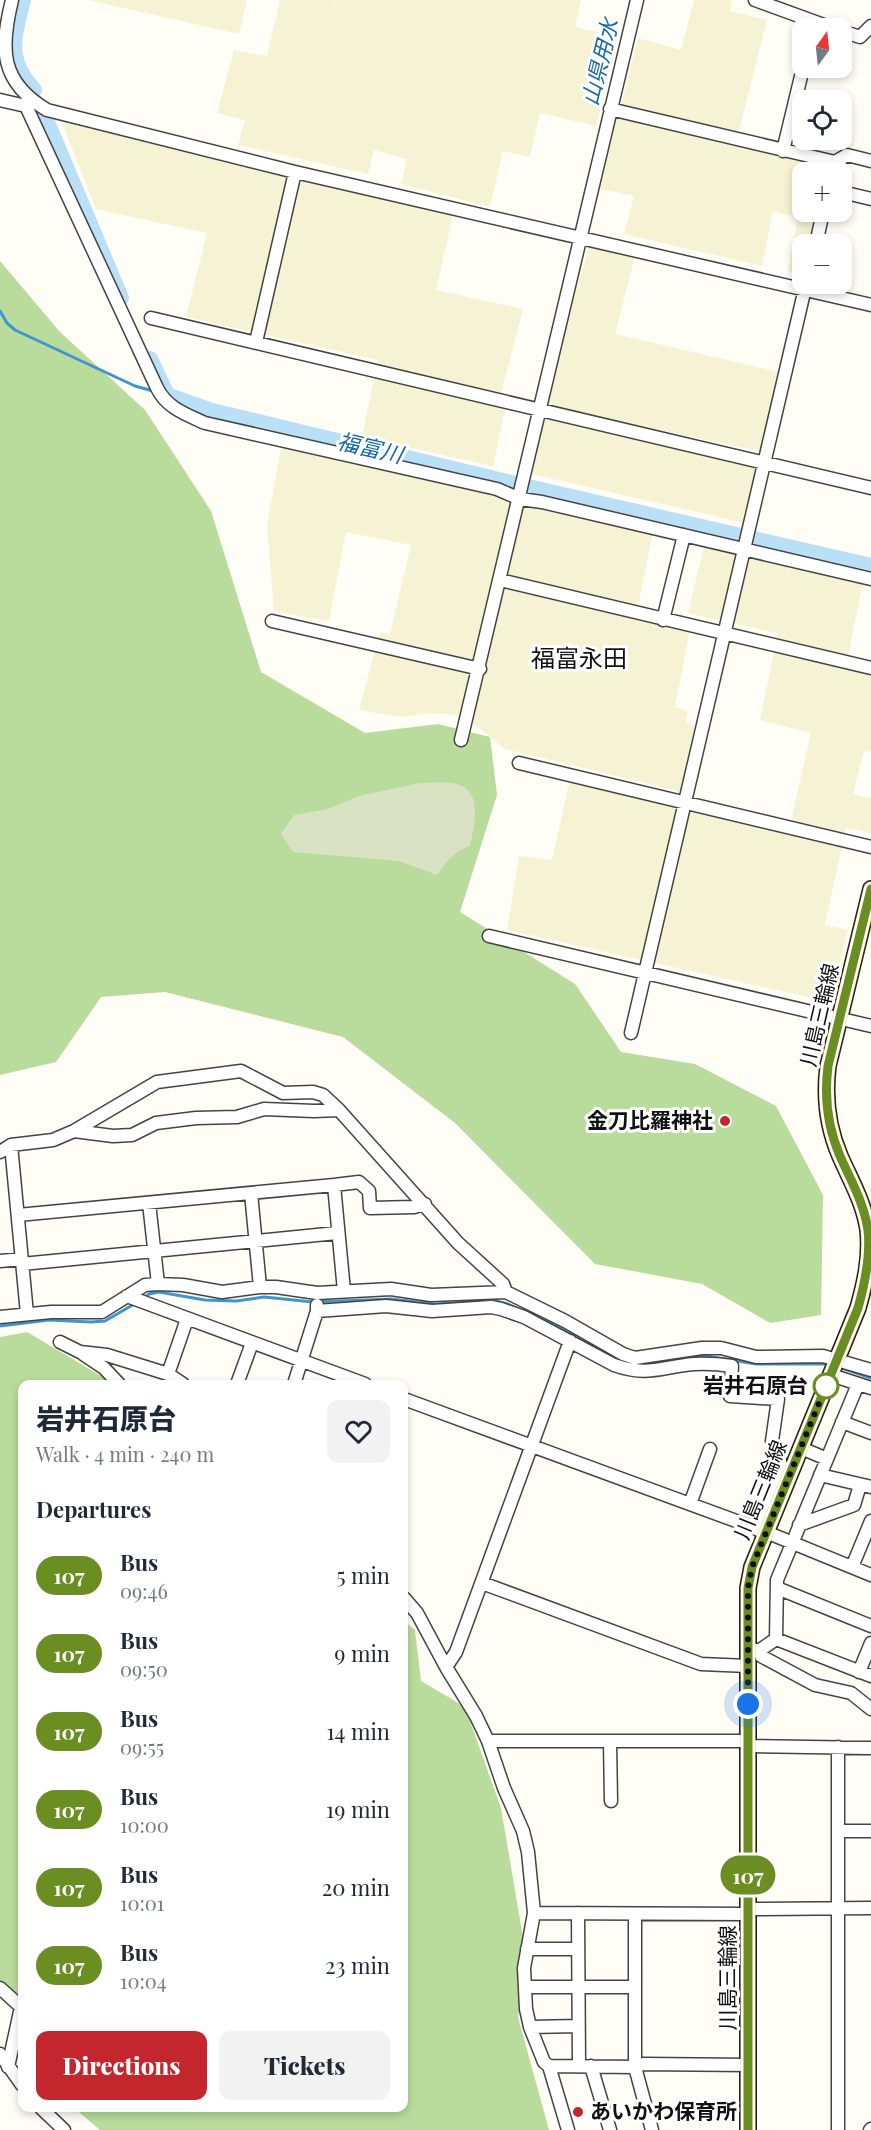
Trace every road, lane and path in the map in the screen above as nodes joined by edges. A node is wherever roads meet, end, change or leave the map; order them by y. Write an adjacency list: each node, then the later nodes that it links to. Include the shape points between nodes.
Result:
1 (12, 0): 9 (street, via 4,33 6,66)
2 (637, 0): 10 (street)
3 (755, 0): 4 (street)
4 (796, 18)
5 (871, 26): 6 (street, via 860,37)
6 (852, 34)
7 (801, 78): 11 (street)
8 (0, 100): 9 (street)
9 (29, 104): 15 (street); 28 (street, via 159,392 180,412 205,423)
10 (610, 109): 11 (street); 18 (street)
11 (783, 151): 13 (street)
12 (871, 161): 14 (street, via 847,156)
13 (818, 162)
14 (840, 162)
15 (295, 172): 18 (street); 24 (street)
16 (852, 194): 17 (street)
17 (871, 199)
18 (579, 238): 19 (street); 25 (street)
19 (792, 284)
20 (804, 294): 26 (street)
21 (831, 294): 22 (street)
22 (871, 305)
23 (151, 318): 24 (street)
24 (256, 342): 25 (street)
25 (540, 410): 26 (street); 28 (street)
26 (765, 463): 27 (street); 30 (street)
27 (871, 488)
28 (520, 497): 29 (street); 32 (street)
29 (684, 535): 30 (street); 33 (street)
30 (745, 548): 31 (street); 35 (street)
31 (871, 579)
32 (500, 580): 33 (street); 37 (street)
33 (663, 620): 35 (street)
34 (272, 621): 37 (street)
35 (724, 634): 36 (street); 40 (street)
36 (871, 668)
37 (480, 669): 38 (street)
38 (461, 740)
39 (519, 763): 40 (street)
40 (686, 802): 41 (street); 44 (street)
41 (871, 847)
42 (871, 889): 45 (main road, 川島三輪線)
43 (489, 936): 44 (street)
44 (646, 974): 45 (street); 47 (street)
45 (840, 1018): 46 (street); 54 (main road, 川島三輪線, via 826,1083 827,1115 839,1155)
46 (871, 1026)
47 (631, 1034)
48 (339, 1110): 49 (street, via 264,1109 237,1118 156,1123 132,1135); 49 (street, via 323,1095 283,1093 241,1071 222,1072 157,1082); 56 (street)
49 (74, 1131): 50 (street, via 53,1140)
50 (11, 1145): 51 (street); 57 (street)
51 (0, 1152)
52 (334, 1185): 53 (street); 56 (street, via 359,1182 369,1191 370,1209); 58 (street)
53 (251, 1193): 55 (street); 59 (street)
54 (866, 1202): 77 (main road, 川島三輪線, via 866,1279)
55 (149, 1203): 57 (street); 60 (street)
56 (424, 1204): 66 (street, via 458,1243 503,1284)
57 (18, 1215): 62 (street)
58 (337, 1233): 59 (street); 65 (street)
59 (255, 1241): 60 (street); 64 (street)
60 (154, 1251): 62 (street); 63 (street)
61 (0, 1261): 62 (street)
62 (22, 1261): 69 (street)
63 (158, 1284): 64 (street, via 222,1292); 67 (street, via 145,1285)
64 (260, 1287): 68 (street, via 276,1287)
65 (344, 1291): 66 (street, via 391,1289 431,1295); 68 (street)
66 (506, 1292): 77 (street, via 635,1358 721,1348 756,1357 823,1356)
67 (136, 1300): 69 (street, via 102,1312); 71 (street)
68 (317, 1302): 72 (street, via 432,1311 491,1307 524,1317); 76 (street)
69 (27, 1314): 70 (street)
70 (0, 1317)
71 (187, 1318): 74 (street); 79 (street)
72 (570, 1341): 90 (street); 99 (street, via 614,1365 640,1372 692,1364 732,1366 730,1396 778,1399 772,1441 782,1467)
73 (60, 1342): 75 (street)
74 (252, 1343): 76 (street); 82 (street)
75 (80, 1352): 79 (street, via 107,1355); 80 (street)
76 (301, 1361): 83 (street); 84 (street)
77 (834, 1367): 78 (street); 85 (street); 91 (main road, 川島三輪線)
78 (871, 1370)
79 (168, 1374): 81 (street)
80 (114, 1380)
81 (177, 1380)
82 (238, 1380)
83 (295, 1380)
84 (354, 1380)
85 (858, 1384): 86 (street); 88 (street)
86 (871, 1388)
87 (408, 1400): 90 (street)
88 (842, 1422): 89 (street); 93 (street)
89 (871, 1433)
90 (531, 1446): 96 (street); 103 (street)
91 (801, 1448): 93 (street); 99 (main road, 川島三輪線)
92 (710, 1449): 96 (street)
93 (827, 1459): 94 (street)
94 (820, 1475): 95 (street); 98 (street)
95 (865, 1486): 98 (street, via 854,1505)
96 (690, 1504): 99 (street)
97 (871, 1521): 101 (street)
98 (799, 1525): 100 (street)
99 (762, 1531): 100 (street); 109 (main road, 川島三輪線, via 748,1588)
100 (792, 1544): 101 (street); 104 (street)
101 (852, 1567): 102 (street)
102 (871, 1575)
103 (482, 1583): 110 (street, via 456,1652); 111 (street, via 701,1664)
104 (777, 1588): 106 (street); 107 (street)
105 (408, 1602): 110 (street)
106 (871, 1626)
107 (776, 1639): 109 (street); 112 (street)
108 (871, 1643): 112 (street)
109 (754, 1650): 111 (main road, 川島三輪線); 113 (street, via 815,1685 851,1693)
110 (446, 1666): 114 (street)
111 (748, 1666): 116 (main road, 川島三輪線)
112 (865, 1674)
113 (871, 1709)
114 (488, 1741): 115 (street); 125 (street, via 523,1831)
115 (610, 1742): 116 (street); 119 (street)
116 (748, 1744): 117 (street); 124 (main road, 川島三輪線)
117 (838, 1747): 118 (street); 120 (street)
118 (871, 1748)
119 (611, 1801)
120 (838, 1831): 121 (street); 122 (street)
121 (871, 1831)
122 (837, 1908): 123 (street); 124 (street); 151 (street)
123 (871, 1908)
124 (749, 1911): 127 (street); 139 (main road, 川島三輪線)
125 (534, 1913): 126 (street); 128 (street)
126 (578, 1913): 127 (street); 129 (street)
127 (634, 1914): 132 (street)
128 (527, 1949): 129 (street); 130 (street)
129 (578, 1949): 131 (street)
130 (525, 1987): 131 (street); 137 (street)
131 (578, 1987): 132 (street); 136 (street)
132 (634, 1987): 143 (street)
133 (0, 1988): 134 (street)
134 (18, 2004)
135 (18, 2022): 142 (street)
136 (578, 2026): 137 (street); 141 (street)
137 (530, 2027): 140 (street)
138 (0, 2054): 142 (street)
139 (749, 2065): 143 (street); 150 (main road, 川島三輪線)
140 (549, 2066): 141 (street); 147 (street)
141 (585, 2066): 143 (street); 148 (street)
142 (9, 2067): 144 (street)
143 (634, 2067): 149 (street)
144 (18, 2079)
145 (45, 2112): 146 (street)
146 (64, 2130)
147 (568, 2130)
148 (609, 2130)
149 (652, 2130)
150 (748, 2130)
151 (838, 2130)

